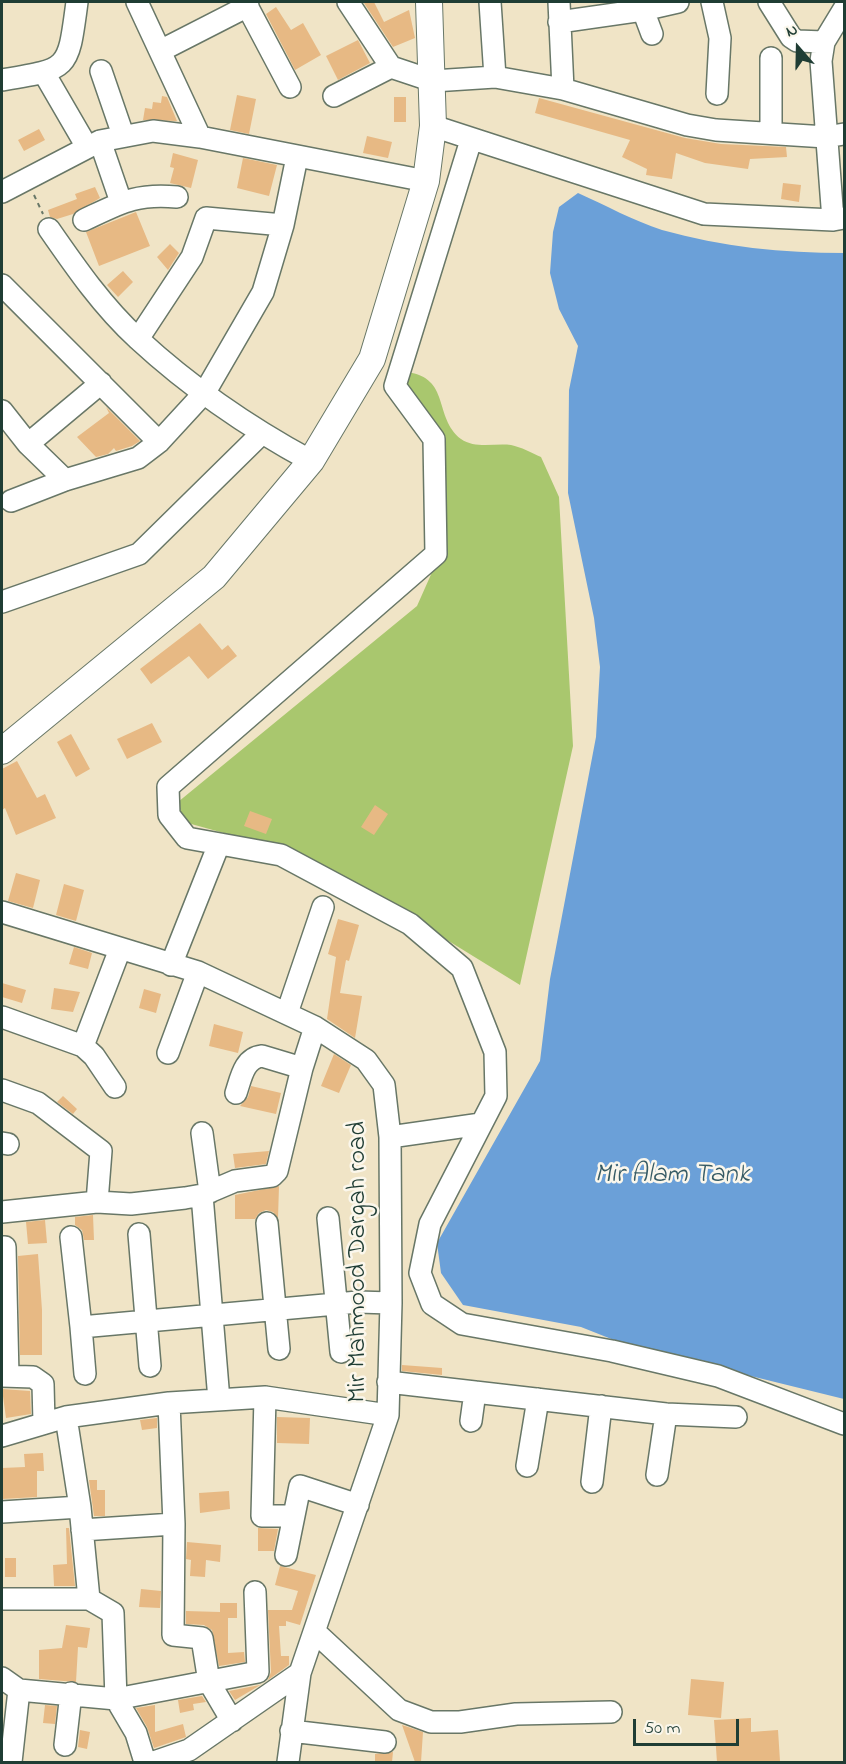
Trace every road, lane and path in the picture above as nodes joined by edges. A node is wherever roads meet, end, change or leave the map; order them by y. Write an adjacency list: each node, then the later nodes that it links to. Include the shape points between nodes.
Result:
1 (76, 2): 19 (street, via 71,49 61,65)
2 (137, 2): 15 (street)
3 (348, 2): 17 (street)
4 (429, 2): 22 (main road)
5 (490, 2): 20 (street)
6 (678, 2): 11 (street)
7 (712, 2): 25 (street, via 720,38)
8 (769, 2): 13 (street, via 797,41)
9 (246, 4): 15 (street); 23 (street)
10 (844, 9): 13 (street)
11 (643, 10): 12 (street); 14 (street)
12 (559, 12): 24 (street)
13 (834, 33): 30 (street, via 821,61)
14 (652, 34)
15 (160, 51): 31 (street)
16 (771, 58): 28 (street)
17 (390, 67): 22 (street); 26 (street)
18 (101, 70): 29 (street)
19 (44, 74): 21 (street); 33 (street)
20 (495, 77): 22 (street); 24 (street)
21 (2, 80)
22 (433, 81): 27 (main road)
23 (290, 87)
24 (563, 89): 28 (street, via 687,125)
25 (717, 94)
26 (334, 96)
27 (433, 126): 32 (street); 36 (main road)
28 (771, 133): 30 (street)
29 (123, 135): 31 (street, via 153,131); 33 (street)
30 (835, 136): 40 (street)
31 (200, 137): 34 (street)
32 (471, 140): 40 (street, via 704,214); 57 (street, via 395,386 434,439 436,554 168,787 169,815 187,838)
33 (93, 144): 35 (street); 39 (street)
34 (297, 157): 36 (street); 42 (street)
35 (27, 179): 37 (street); 43 (path)
36 (426, 181): 52 (main road, via 372,359)
37 (2, 192)
38 (177, 197): 39 (street, via 149,194)
39 (121, 202): 41 (street)
40 (839, 219)
41 (84, 220)
42 (283, 225): 45 (street, via 206,218 192,257); 47 (street, via 263,292)
43 (49, 229): 45 (street, via 84,279)
44 (2, 285): 46 (street)
45 (138, 339): 47 (street)
46 (101, 383): 50 (street); 51 (street)
47 (205, 392): 49 (street); 50 (street)
48 (2, 411): 51 (street)
49 (261, 434): 52 (street); 55 (street, via 138,554)
50 (159, 442): 53 (street, via 138,458)
51 (28, 444): 53 (street)
52 (311, 460): 56 (main road, via 214,577)
53 (65, 480): 54 (street)
54 (11, 501)
55 (2, 602)
56 (2, 751)
57 (219, 844): 61 (street); 72 (street, via 281,855 410,924 462,968 495,1052 496,1096)
58 (323, 907): 63 (street)
59 (2, 912): 60 (street, Mir Mahmood Dargah road)
60 (120, 949): 61 (street, Mir Mahmood Dargah road); 66 (street)
61 (171, 964): 62 (street, Mir Mahmood Dargah road)
62 (198, 972): 63 (street, Mir Mahmood Dargah road); 67 (street)
63 (286, 1013): 65 (street, Mir Mahmood Dargah road)
64 (2, 1017): 66 (street)
65 (315, 1027): 68 (street); 74 (street, Mir Mahmood Dargah road, via 366,1060 384,1084)
66 (83, 1046): 69 (street)
67 (168, 1053)
68 (302, 1068): 71 (street, via 256,1057 246,1067); 75 (street, via 277,1171 272,1176 235,1181)
69 (115, 1087)
70 (2, 1090): 76 (street, via 38,1103 101,1151)
71 (236, 1093)
72 (481, 1124): 74 (street); 107 (street, via 430,1224 420,1273 432,1305 462,1324 612,1351 718,1376)
73 (202, 1133): 75 (street)
74 (390, 1137): 83 (street, Mir Mahmood Dargah road)
75 (206, 1194): 76 (street, via 131,1204); 86 (street)
76 (97, 1202): 77 (street)
77 (2, 1212)
78 (328, 1218): 84 (street)
79 (267, 1223): 85 (street)
80 (139, 1234): 87 (street)
81 (71, 1237): 88 (street)
82 (2, 1247): 93 (street)
83 (391, 1303): 84 (street); 94 (street, Mir Mahmood Dargah road)
84 (336, 1304): 85 (street); 90 (street)
85 (276, 1310): 86 (street); 89 (street)
86 (212, 1313): 87 (street); 98 (street)
87 (147, 1320): 88 (street); 91 (street)
88 (81, 1326): 92 (street)
89 (279, 1349)
90 (341, 1352)
91 (150, 1366)
92 (85, 1374)
93 (5, 1376): 106 (street, via 33,1377 43,1384)
94 (388, 1382): 95 (street); 102 (street, Mir Mahmood Dargah road)
95 (475, 1392): 97 (street); 105 (street)
96 (264, 1397): 98 (street); 102 (street); 115 (street, via 262,1516)
97 (538, 1399): 100 (street); 109 (street)
98 (219, 1400): 99 (street)
99 (169, 1403): 103 (street); 116 (street)
100 (601, 1406): 101 (street); 111 (street)
101 (666, 1414): 104 (street); 110 (street)
102 (388, 1415): 112 (street, Mir Mahmood Dargah road)
103 (66, 1417): 106 (street); 113 (street)
104 (736, 1417)
105 (471, 1421)
106 (44, 1423): 108 (street)
107 (844, 1424)
108 (2, 1436)
109 (527, 1466)
110 (657, 1474)
111 (592, 1482)
112 (358, 1505): 115 (street, via 300,1486); 122 (street, Mir Mahmood Dargah road)
113 (80, 1507): 114 (street); 117 (street)
114 (2, 1512)
115 (294, 1516): 118 (street)
116 (174, 1524): 117 (street); 124 (street, via 173,1635 202,1638)
117 (82, 1530): 121 (street)
118 (286, 1556)
119 (255, 1592): 124 (street, via 258,1672)
120 (2, 1599): 121 (street)
121 (89, 1599): 127 (street, via 113,1613)
122 (315, 1632): 123 (street, Mir Mahmood Dargah road); 128 (street, via 399,1710 431,1722 516,1714)
123 (300, 1673): 129 (street); 130 (street, Mir Mahmood Dargah road)
124 (209, 1682): 127 (street); 129 (street)
125 (10, 1684): 126 (street); 133 (street)
126 (71, 1693): 127 (street); 132 (street)
127 (116, 1699): 135 (street, via 136,1733)
128 (611, 1712)
129 (232, 1721): 134 (street)
130 (291, 1731): 131 (street); 137 (street, Mir Mahmood Dargah road)
131 (385, 1742)
132 (65, 1745)
133 (8, 1756)
134 (193, 1756): 136 (street)
135 (145, 1762)
136 (154, 1762)
137 (288, 1762)

